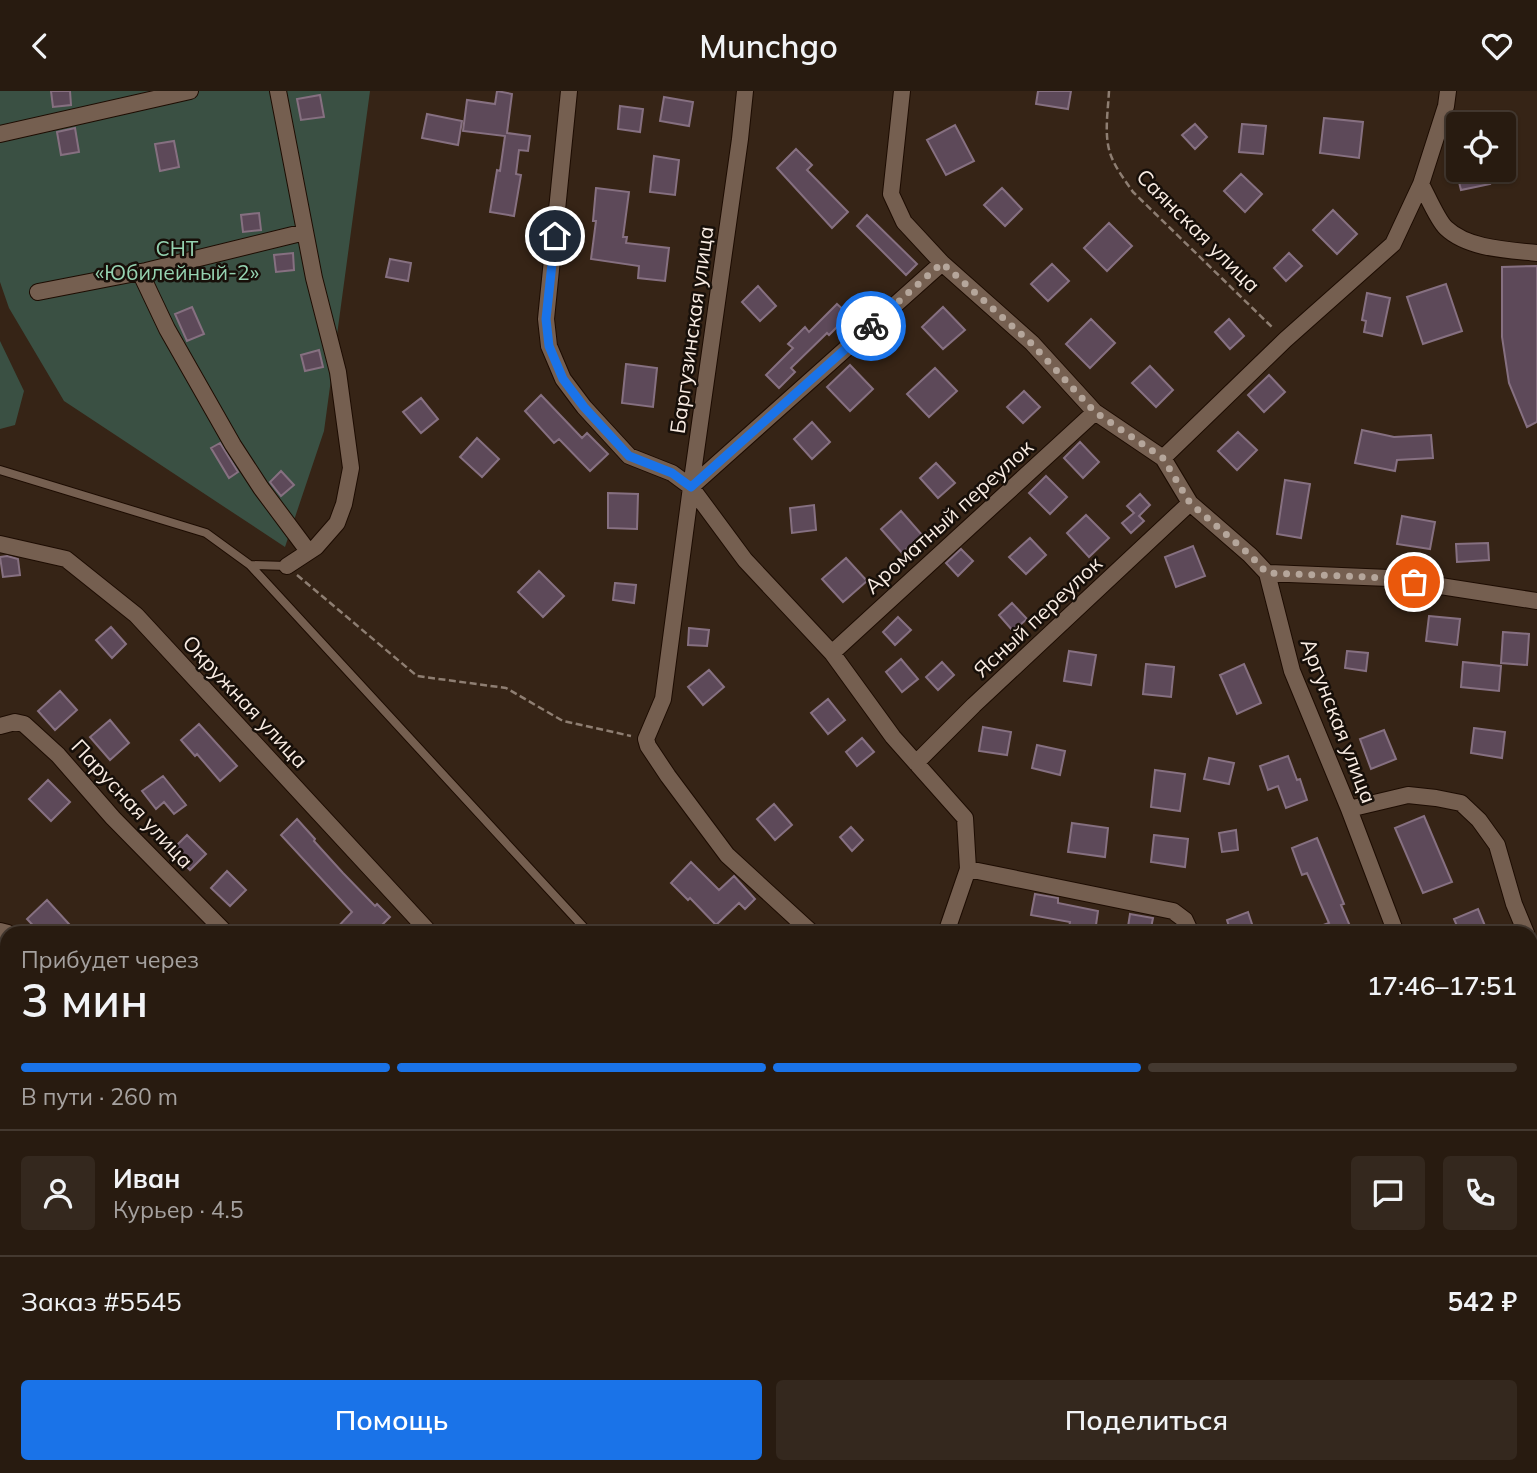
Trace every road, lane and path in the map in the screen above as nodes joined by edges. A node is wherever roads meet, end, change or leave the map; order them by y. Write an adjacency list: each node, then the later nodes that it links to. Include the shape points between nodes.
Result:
1 (190, 91): 8 (street)
2 (278, 91): 10 (street)
3 (569, 91): 19 (street, via 546,319 549,346 563,379 629,456 672,473)
4 (745, 91): 19 (street, Баргузинская улица)
5 (902, 91): 12 (street, via 891,194 904,222)
6 (1109, 91): 15 (path, Саянская улица, via 1107,135 1118,171 1133,192)
7 (1448, 91): 9 (street)
8 (0, 134)
9 (1421, 184): 11 (street, via 1446,228 1466,240 1488,248); 15 (street, via 1393,244)
10 (305, 232): 13 (street); 22 (street, via 338,372 351,468 337,523)
11 (1537, 253)
12 (942, 263): 16 (street, via 1031,343); 19 (street)
13 (141, 272): 14 (street); 22 (street, via 167,329 233,445)
14 (38, 292)
15 (1285, 340): 17 (street)
16 (1095, 412): 17 (street); 27 (street, Ароматный переулок)
17 (1163, 458): 20 (street)
18 (0, 470): 23 (lane, via 206,533)
19 (691, 487): 27 (street, via 745,560); 29 (street, Баргузинская улица, via 663,699)
20 (1190, 503): 25 (street); 30 (street, Ясный переулок)
21 (0, 544): 34 (street, Окружная улица, via 66,559 136,615)
22 (308, 551): 24 (street)
23 (250, 565): 24 (lane); 35 (lane)
24 (287, 566): 29 (path, via 417,676 506,688 563,721)
25 (1267, 573): 26 (street, via 1390,578); 31 (street, Аргунская улица, via 1292,671)
26 (1537, 601)
27 (832, 653): 30 (street)
28 (0, 726): 33 (street, Парусная улица, via 24,724 41,739)
29 (646, 739): 36 (street, via 727,855)
30 (916, 763): 32 (street, via 965,818)
31 (1349, 809): 39 (street, Аргунская улица); 40 (street, via 1408,795 1461,803 1497,845)
32 (968, 869): 37 (street); 38 (street, via 1173,911)
33 (219, 926)
34 (424, 926)
35 (583, 926)
36 (804, 926)
37 (948, 926)
38 (1188, 926)
39 (1393, 926)
40 (1523, 926)

